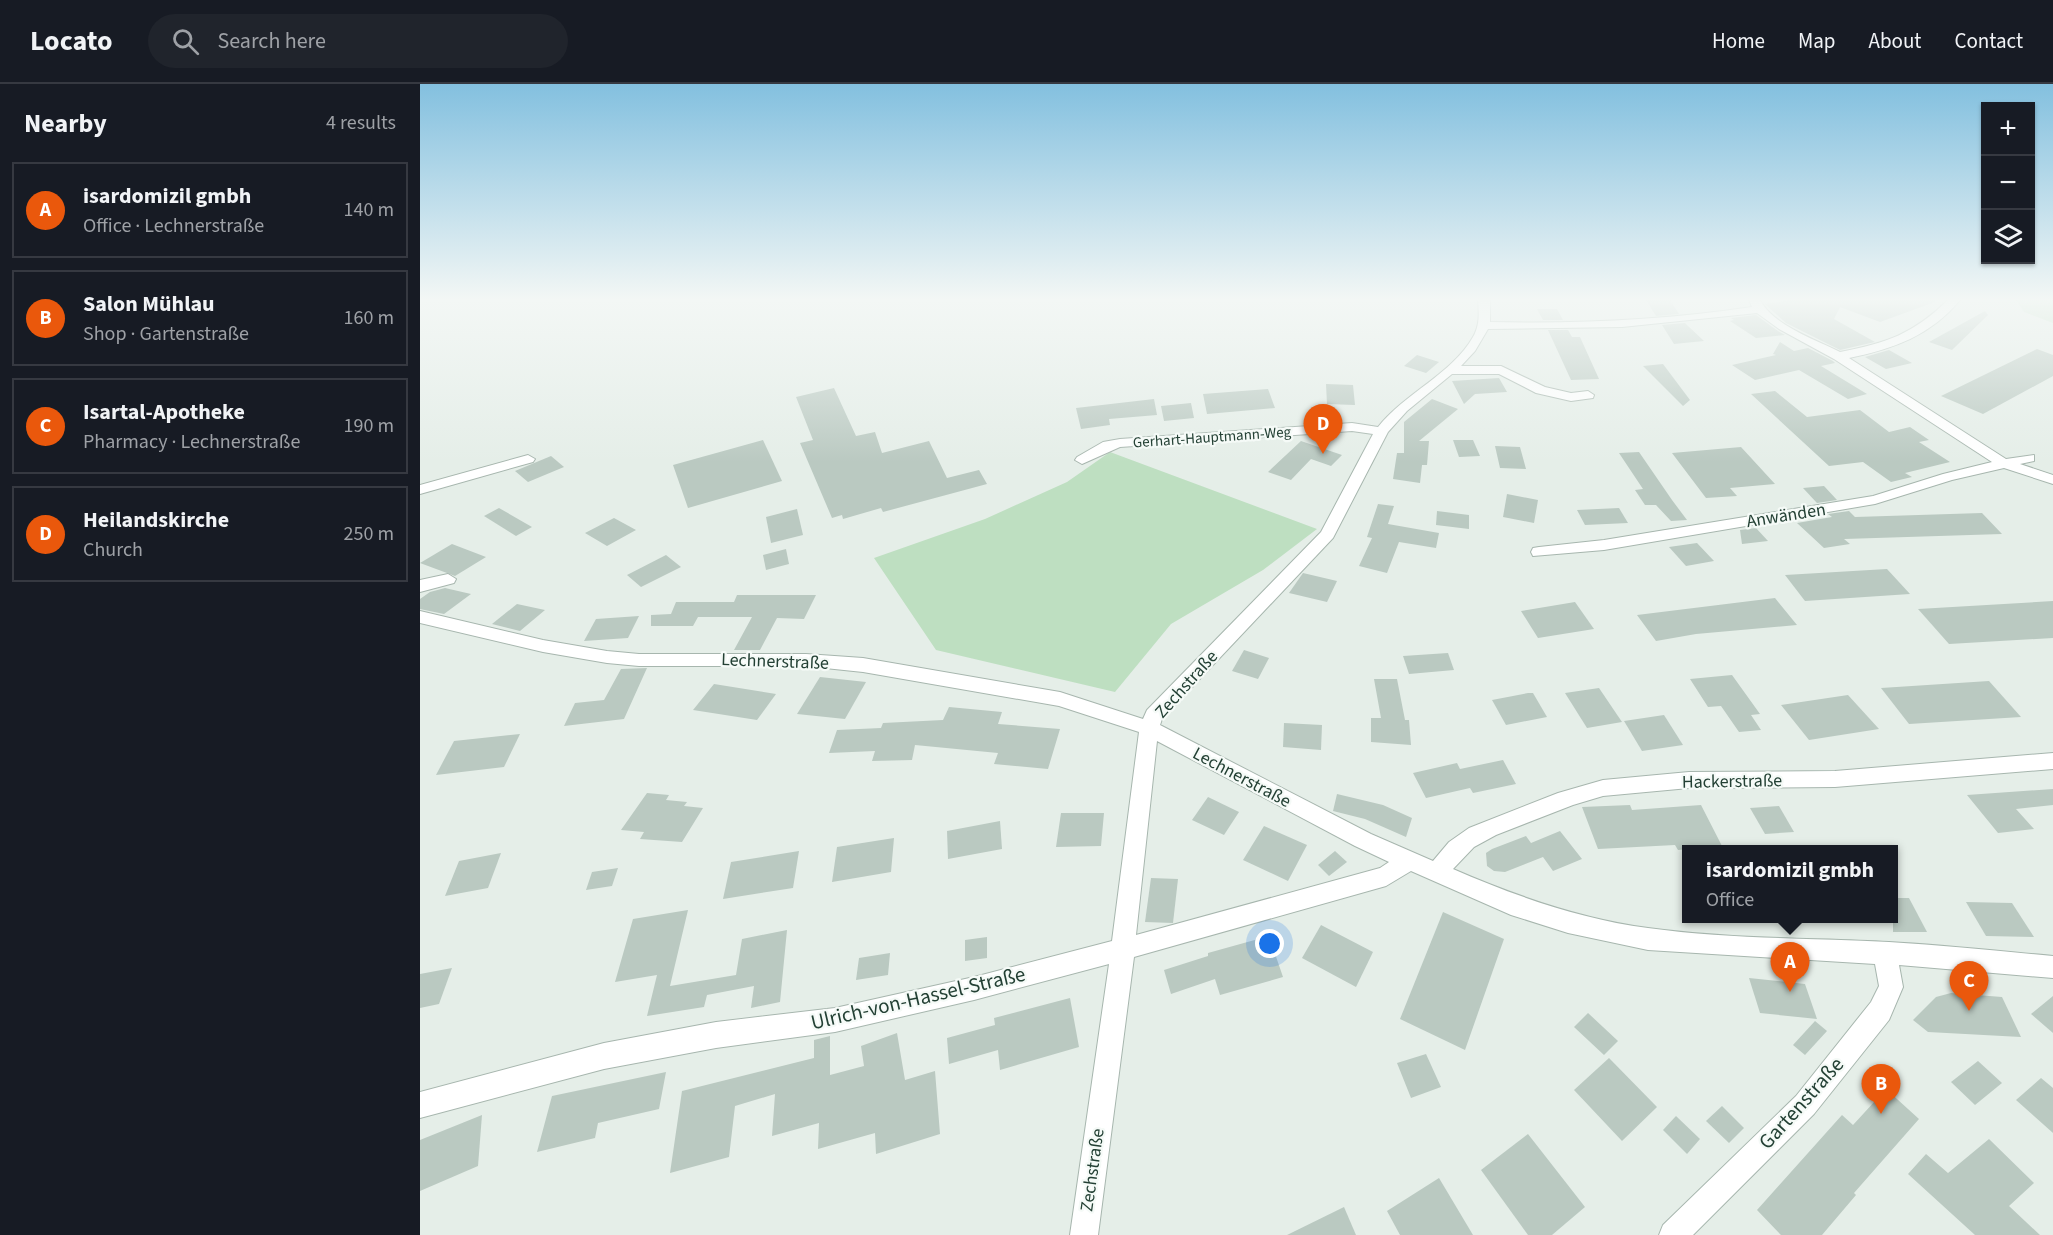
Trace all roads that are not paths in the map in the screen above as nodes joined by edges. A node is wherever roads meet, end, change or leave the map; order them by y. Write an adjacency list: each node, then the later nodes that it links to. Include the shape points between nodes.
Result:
1 (1466, 354): 5 (street, Zechstraße)
2 (1834, 354): 4 (street)
3 (1849, 354): 4 (street)
4 (1838, 356): 11 (street)
5 (1449, 370): 6 (street, via 1501,370 1549,392 1571,397); 7 (street, Zechstraße)
6 (1588, 395)
7 (1381, 431): 10 (street, Gerhart-Hauptmann-Weg, via 1352,428 1120,442); 18 (street, Zechstraße, via 1327,536 1154,715)
8 (2029, 458): 11 (street, Anwänden)
9 (528, 459): 13 (street)
10 (1082, 460)
11 (2002, 463): 12 (street); 14 (street, Anwänden, via 1875,500 1604,545)
12 (2053, 480)
13 (420, 490)
14 (1539, 552)
15 (448, 579): 16 (street)
16 (420, 586)
17 (420, 617): 18 (street, Lechnerstraße, via 607,657 806,660 863,665 1060,699)
18 (1149, 728): 20 (street, Lechnerstraße); 22 (street, Zechstraße)
19 (2053, 761): 21 (street, Hackerstraße, via 1925,774 1640,783 1602,788 1564,798 1484,830 1451,852)
20 (1408, 861): 21 (street, Lechnerstraße); 22 (street, Ulrich-von-Hassel-Straße, via 1386,876)
21 (1437, 873): 23 (street, Lechnerstraße, via 1510,905 1648,939)
22 (1123, 948): 25 (street, Ulrich-von-Hassel-Straße, via 936,998 832,1020 606,1055); 26 (street, Zechstraße)
23 (1882, 953): 24 (street, Lechnerstraße); 27 (street, Gartenstraße, via 1891,987 1880,1011 1805,1105)
24 (2053, 967)
25 (420, 1105)
26 (1084, 1235)
27 (1673, 1235)

